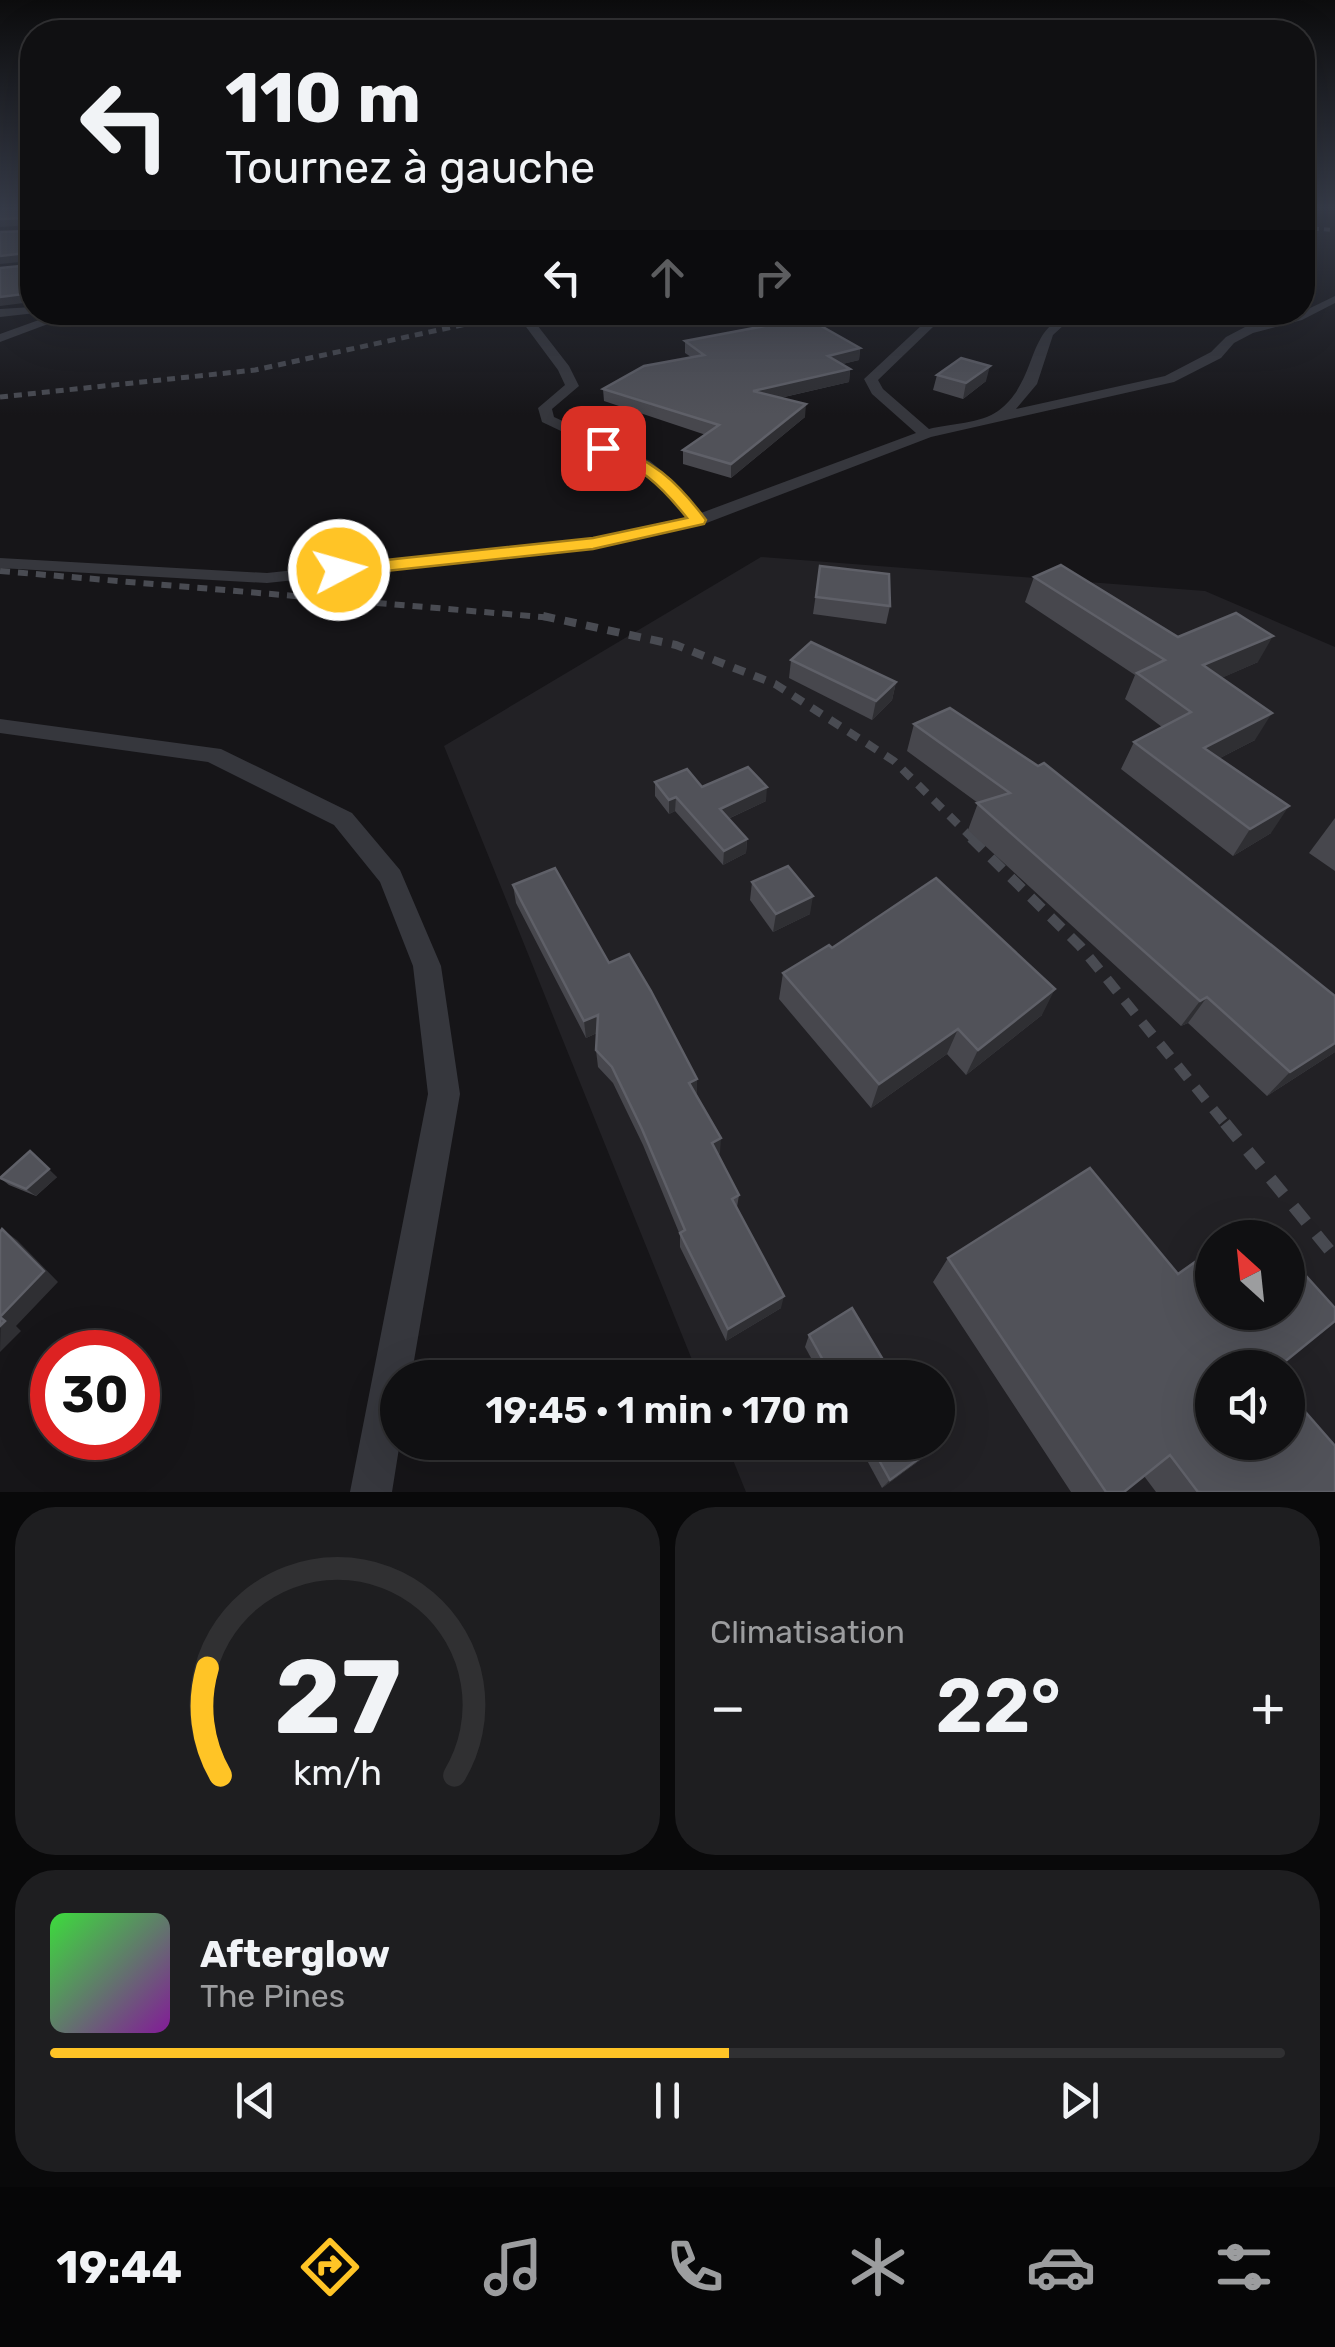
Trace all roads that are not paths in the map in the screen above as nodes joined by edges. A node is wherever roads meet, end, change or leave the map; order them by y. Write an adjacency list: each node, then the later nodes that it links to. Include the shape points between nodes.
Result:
1 (37, 325): 6 (street)
2 (531, 325): 9 (street, via 572,386 545,408 547,419 635,459 666,480)
3 (928, 325): 8 (street, via 871,379)
4 (1055, 325): 7 (street, via 1045,334 1025,393)
5 (1268, 325): 7 (street, via 1230,340 1169,380)
6 (0, 338)
7 (1002, 415): 8 (street)
8 (926, 434): 9 (street)
9 (698, 520): 10 (street, via 593,543 267,578)
10 (0, 563)
11 (0, 726): 12 (street, via 213,755 343,820 391,877 428,966 444,1094)
12 (371, 1492)

